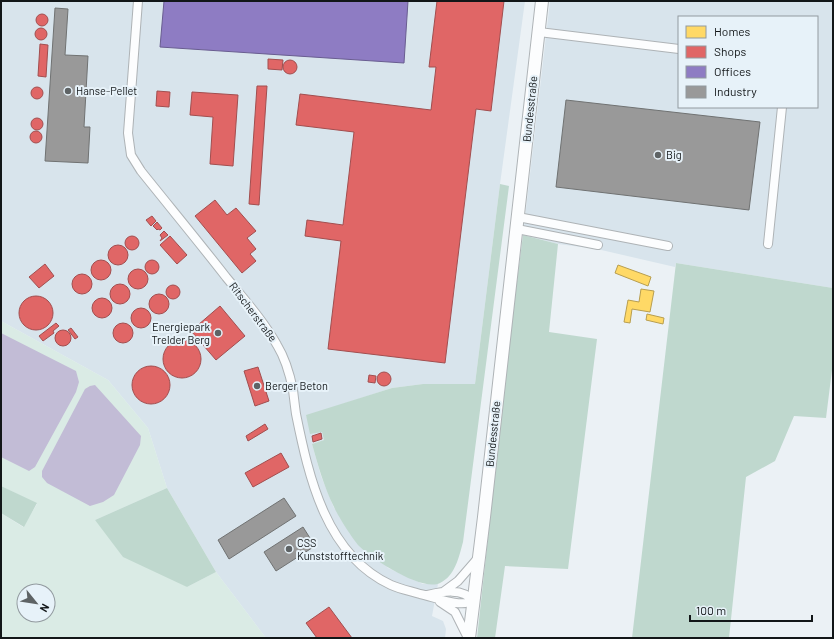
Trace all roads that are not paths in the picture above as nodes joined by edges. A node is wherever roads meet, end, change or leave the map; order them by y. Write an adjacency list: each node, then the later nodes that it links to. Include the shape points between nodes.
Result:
1 (138, 1): 12 (street, Ritscherstraße, via 128,133 131,155 141,171 259,316 278,346 293,389 306,462 314,488 324,515 337,536 356,561 374,575 395,586)
2 (542, 1): 3 (main road, Bundesstraße)
3 (539, 32): 4 (street); 6 (main road, Bundesstraße)
4 (678, 49)
5 (782, 108): 7 (street)
6 (517, 223): 8 (street); 9 (street); 10 (main road, Bundesstraße)
7 (768, 244)
8 (598, 246)
9 (668, 246)
10 (478, 558): 11 (street, Ritscherstraße, via 458,581); 13 (main road, Bundesstraße)
11 (443, 592): 12 (street, Ritscherstraße); 13 (street, Ritscherstraße, via 461,593)
12 (427, 595): 13 (street, Ritscherstraße, via 460,603); 14 (street, Ritscherstraße, via 452,609)
13 (473, 601): 14 (main road, Bundesstraße)
14 (468, 638)

